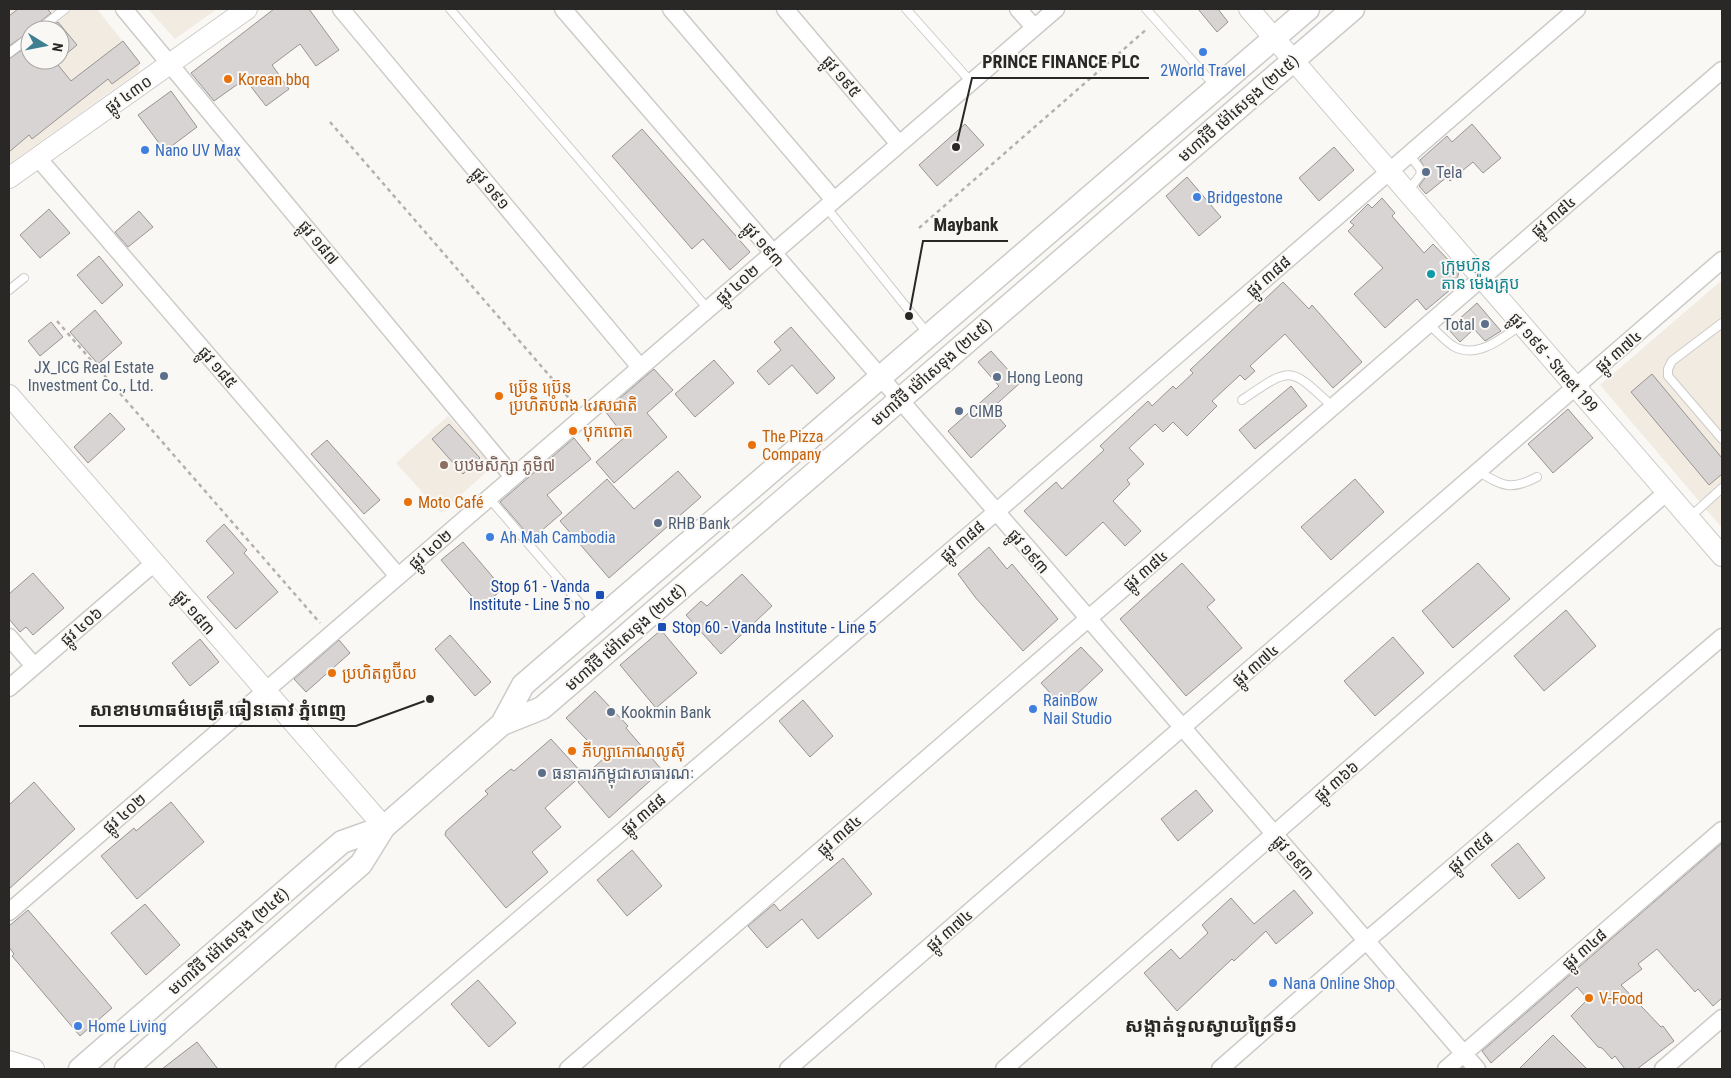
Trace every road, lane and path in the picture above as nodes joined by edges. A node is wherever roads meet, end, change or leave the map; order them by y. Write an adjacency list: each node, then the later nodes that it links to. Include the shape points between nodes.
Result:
1 (65, 9): 17 (lane)
2 (124, 9): 24 (street, ផ្លូវ ១៨៧)
3 (247, 9): 24 (street, ផ្លូវ ៤៣០)
4 (341, 9): 48 (street, ផ្លូវ ១៩១)
5 (450, 9): 42 (lane)
6 (563, 9): 37 (street, ផ្លូវ ១៩៣)
7 (671, 9): 35 (street)
8 (785, 9): 29 (street, ផ្លូវ ១៩៥)
9 (906, 9): 26 (lane)
10 (1018, 9): 19 (street)
11 (1056, 9): 19 (street, ផ្លូវ ៤០២)
12 (1146, 9): 18 (lane)
13 (1249, 9): 20 (street, ផ្លូវ ១៩៩ - Street 199)
14 (1308, 9): 20 (main road, មហាវិថី ម៉ៅសេទុង (២៤៥))
15 (1353, 9): 23 (main road, មហាវិថី ម៉ៅសេទុង (២៤៥))
16 (1577, 9): 30 (street, ផ្លូវ ៣៨៨)
17 (48, 20)
18 (1156, 20): 27 (lane); 36 (path)
19 (1034, 28): 26 (street, ផ្លូវ ៤០២)
20 (1274, 38): 23 (street, ផ្លូវ ១៩៩ - Street 199); 27 (main road, មហាវិថី ម៉ៅសេទុង (២៤៥))
21 (20, 45): 22 (lane)
22 (9, 53)
23 (1293, 60): 32 (street, ផ្លូវ ១៩៩ - Street 199); 53 (main road, មហាវិថី ម៉ៅសេទុង (២៤៥))
24 (171, 63): 31 (street, ផ្លូវ ៤៣០); 58 (street, ផ្លូវ ១៨៧)
25 (1722, 70): 40 (street, ផ្លូវ ៣៨៤)
26 (971, 82): 29 (street, ផ្លូវ ៤០២)
27 (1217, 87): 47 (main road, មហាវិថី ម៉ៅសេទុង (២៤៥))
28 (330, 122): 55 (path)
29 (899, 144): 35 (street, ផ្លូវ ៤០២)
30 (1409, 154): 32 (street, ផ្លូវ ៣៨៨); 34 (lane, via 1421,174)
31 (38, 158): 33 (street, ផ្លូវ ៤៣០); 67 (street, ផ្លូវ ១៨៥)
32 (1389, 171): 34 (street, ផ្លូវ ១៩៩ - Street 199); 63 (street, ផ្លូវ ៣៨៨)
33 (9, 178)
34 (1407, 192): 40 (street, ផ្លូវ ១៩៩ - Street 199)
35 (830, 204): 37 (street, ផ្លូវ ៤០២); 47 (lane)
36 (919, 228)
37 (772, 253): 42 (street, ផ្លូវ ៤០២); 49 (street, ផ្លូវ ១៩៣)
38 (1722, 260): 50 (street, ផ្លូវ ៣៧៤)
39 (24, 278): 41 (lane)
40 (1482, 278): 45 (street, ផ្លូវ ៣៨៤); 46 (street, ផ្លូវ ១៩៩ - Street 199)
41 (9, 290)
42 (708, 309): 48 (street, ផ្លូវ ៤០២)
43 (57, 321): 70 (path)
44 (1722, 323): 56 (lane, via 1672,361 1668,369 1668,376)
45 (1428, 324): 46 (lane, via 1454,346 1481,350); 54 (street, ផ្លូវ ៣៨៤)
46 (1522, 324): 50 (street, ផ្លូវ ១៩៩ - Street 199)
47 (929, 335): 49 (main road, មហាវិថី ម៉ៅសេទុង (២៤៥))
48 (640, 367): 55 (street, ផ្លូវ ៤០២)
49 (880, 378): 53 (street, ផ្លូវ ១៩៣); 69 (main road, មហាវិថី ម៉ៅសេទុង (២៤៥))
50 (1576, 387): 57 (street, ផ្លូវ ៣៧៤); 61 (street, ផ្លូវ ១៩៩ - Street 199)
51 (9, 395): 66 (street, ផ្លូវ ១៨៣)
52 (1242, 400): 54 (lane, via 1276,377 1286,374 1300,377)
53 (898, 401): 63 (street, ផ្លូវ ១៩៣); 76 (main road, មហាវិថី ម៉ៅសេទុង (២៤៥), via 542,708)
54 (1334, 407): 68 (street, ផ្លូវ ៣៨៤)
55 (584, 416): 58 (street, ផ្លូវ ៤០២)
56 (1722, 439)
57 (1479, 472): 59 (lane, via 1510,487); 77 (street, ផ្លូវ ៣៧៤)
58 (513, 477): 62 (street, ផ្លូវ ៤០២)
59 (1537, 477)
60 (1722, 488): 64 (lane)
61 (1667, 492): 64 (street, ផ្លូវ ១៩៩ - Street 199); 80 (street, ផ្លូវ ៣៦៦)
62 (489, 498): 67 (street, ផ្លូវ ៤០២); 69 (lane)
63 (996, 512): 68 (street, ផ្លូវ ១៩៣); 91 (street, ផ្លូវ ៣៨៨)
64 (1689, 518): 65 (street, ផ្លូវ ១៩៩ - Street 199)
65 (1722, 556)
66 (153, 564): 73 (street, ផ្លូវ ៤០៦); 75 (street, ផ្លូវ ១៨៣)
67 (398, 576): 70 (street, ផ្លូវ ៤០២)
68 (1088, 619): 77 (street, ផ្លូវ ១៩៣); 92 (street, ផ្លូវ ៣៨៤)
69 (597, 622): 76 (main road, មហាវិថី ម៉ៅសេទុង (២៤៥), via 523,685)
70 (330, 635): 75 (street, ផ្លូវ ៤០២)
71 (9, 637): 73 (street)
72 (1722, 637): 82 (street, ផ្លូវ ៣៥៨)
73 (34, 666): 74 (street, ផ្លូវ ៤០៦)
74 (9, 688)
75 (264, 692): 78 (street, ផ្លូវ ១៨៣); 81 (street, ផ្លូវ ៤០២)
76 (502, 724): 78 (main road, មហាវិថី ម៉ៅសេទុង (២៤៥))
77 (1182, 728): 80 (street, ផ្លូវ ១៩៣); 93 (street, ផ្លូវ ៣៧៤)
78 (384, 827): 83 (main road, មហាវិថី ម៉ៅសេទុង (២៤៥), via 342,842); 84 (main road, មហាវិថី ម៉ៅសេទុង (២៤៥), via 361,864)
79 (1722, 830): 86 (street, ផ្លូវ ៣៤៨)
80 (1275, 835): 82 (street, ផ្លូវ ១៩៣); 94 (street, ផ្លូវ ៣៦៦)
81 (9, 912)
82 (1366, 941): 86 (street, ផ្លូវ ១៩៣); 95 (street, ផ្លូវ ៣៥៨)
83 (195, 970): 84 (main road); 89 (main road, មហាវិថី ម៉ៅសេទុង (២៤៥))
84 (214, 992): 90 (main road, មហាវិថី ម៉ៅសេទុង (២៤៥))
85 (1722, 1018): 98 (street)
86 (1464, 1054): 96 (street, ផ្លូវ ៣៤៨); 97 (street, ផ្លូវ ១៩៣)
87 (9, 1061): 88 (street)
88 (34, 1069)
89 (80, 1069)
90 (126, 1069)
91 (344, 1069)
92 (568, 1069)
93 (788, 1069)
94 (1004, 1069)
95 (1220, 1069)
96 (1446, 1069)
97 (1477, 1069)
98 (1663, 1069)

